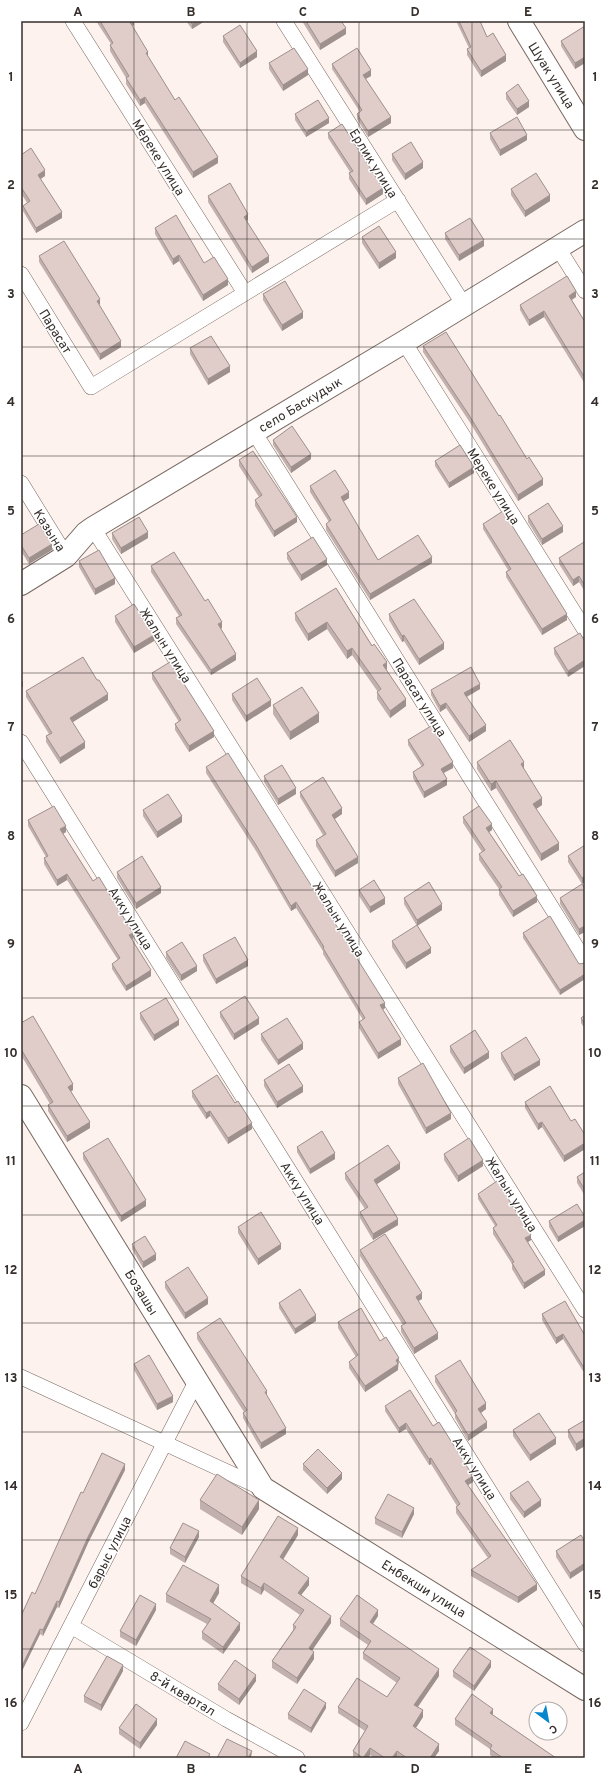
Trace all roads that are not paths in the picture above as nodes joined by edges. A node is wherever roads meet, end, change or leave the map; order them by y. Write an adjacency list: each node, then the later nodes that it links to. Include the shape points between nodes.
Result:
1 (73, 21): 10 (street, Мереке улица)
2 (284, 21): 5 (street, Ерлик улица)
3 (519, 21): 4 (street, Шуак улица)
4 (585, 129)
5 (398, 200): 10 (street); 11 (street, Ерлик улица)
6 (585, 231): 7 (street, село Баскудык)
7 (558, 248): 9 (street); 11 (street, село Баскудык)
8 (21, 274): 10 (street, Парасат, via 91,387)
9 (585, 291)
10 (245, 293)
11 (464, 305): 12 (street, село Баскудык)
12 (404, 342): 13 (street, село Баскудык); 18 (street, Мереке улица)
13 (254, 432): 15 (street, село Баскудык); 20 (street, Парасат улица)
14 (21, 483): 16 (street, Казына)
15 (93, 528): 16 (street, село Баскудык); 22 (street, Жалын улица)
16 (66, 556): 17 (street, село Баскудык)
17 (21, 584)
18 (585, 630)
19 (21, 742): 28 (street, Акку улица)
20 (585, 961)
21 (21, 1096): 24 (street, Бозашы)
22 (585, 1310)
23 (21, 1377): 25 (street)
24 (196, 1380): 25 (street, барыс улица); 26 (street, Бозашы)
25 (165, 1443): 26 (street); 27 (street, барыс улица)
26 (263, 1488): 29 (street, Енбекши улица)
27 (70, 1626): 30 (street, барыс улица); 31 (street, 8-й квартал)
28 (585, 1644)
29 (585, 1688)
30 (21, 1723)
31 (297, 1758)

